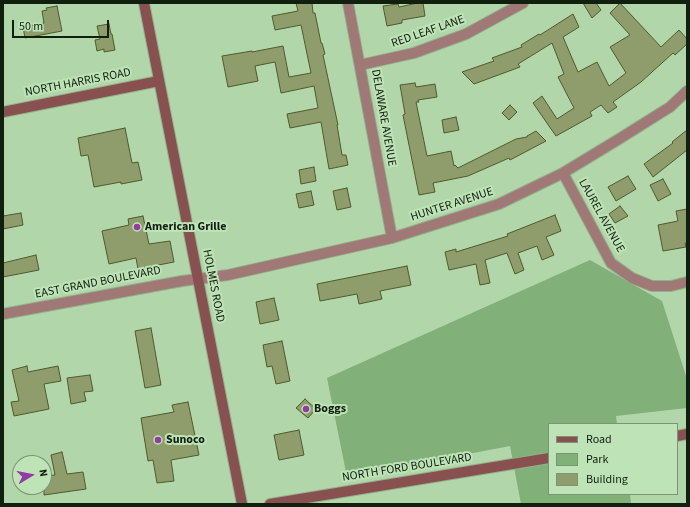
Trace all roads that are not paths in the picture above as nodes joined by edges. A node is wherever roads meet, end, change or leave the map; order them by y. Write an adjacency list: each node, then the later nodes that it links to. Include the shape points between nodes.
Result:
1 (144, 3): 5 (main road, HOLMES ROAD)
2 (348, 3): 4 (street, DELAWARE AVENUE)
3 (523, 3): 4 (street, RED LEAF LANE, via 466,34 414,53)
4 (360, 65): 9 (street, DELAWARE AVENUE)
5 (159, 81): 7 (main road, NORTH HARRIS ROAD); 10 (main road, HOLMES ROAD)
6 (687, 91): 8 (street, HUNTER AVENUE, via 670,107)
7 (3, 112)
8 (563, 173): 9 (street, HUNTER AVENUE, via 499,204); 11 (street, LAUREL AVENUE, via 611,263 632,278 652,286 671,286)
9 (392, 238): 10 (street, HUNTER AVENUE, via 228,275)
10 (198, 278): 12 (street, EAST GRAND BOULEVARD); 14 (main road, HOLMES ROAD)
11 (687, 282)
12 (3, 314)
13 (548, 458): 15 (main road, NORTH FORD BOULEVARD)
14 (242, 504)
15 (270, 504)

